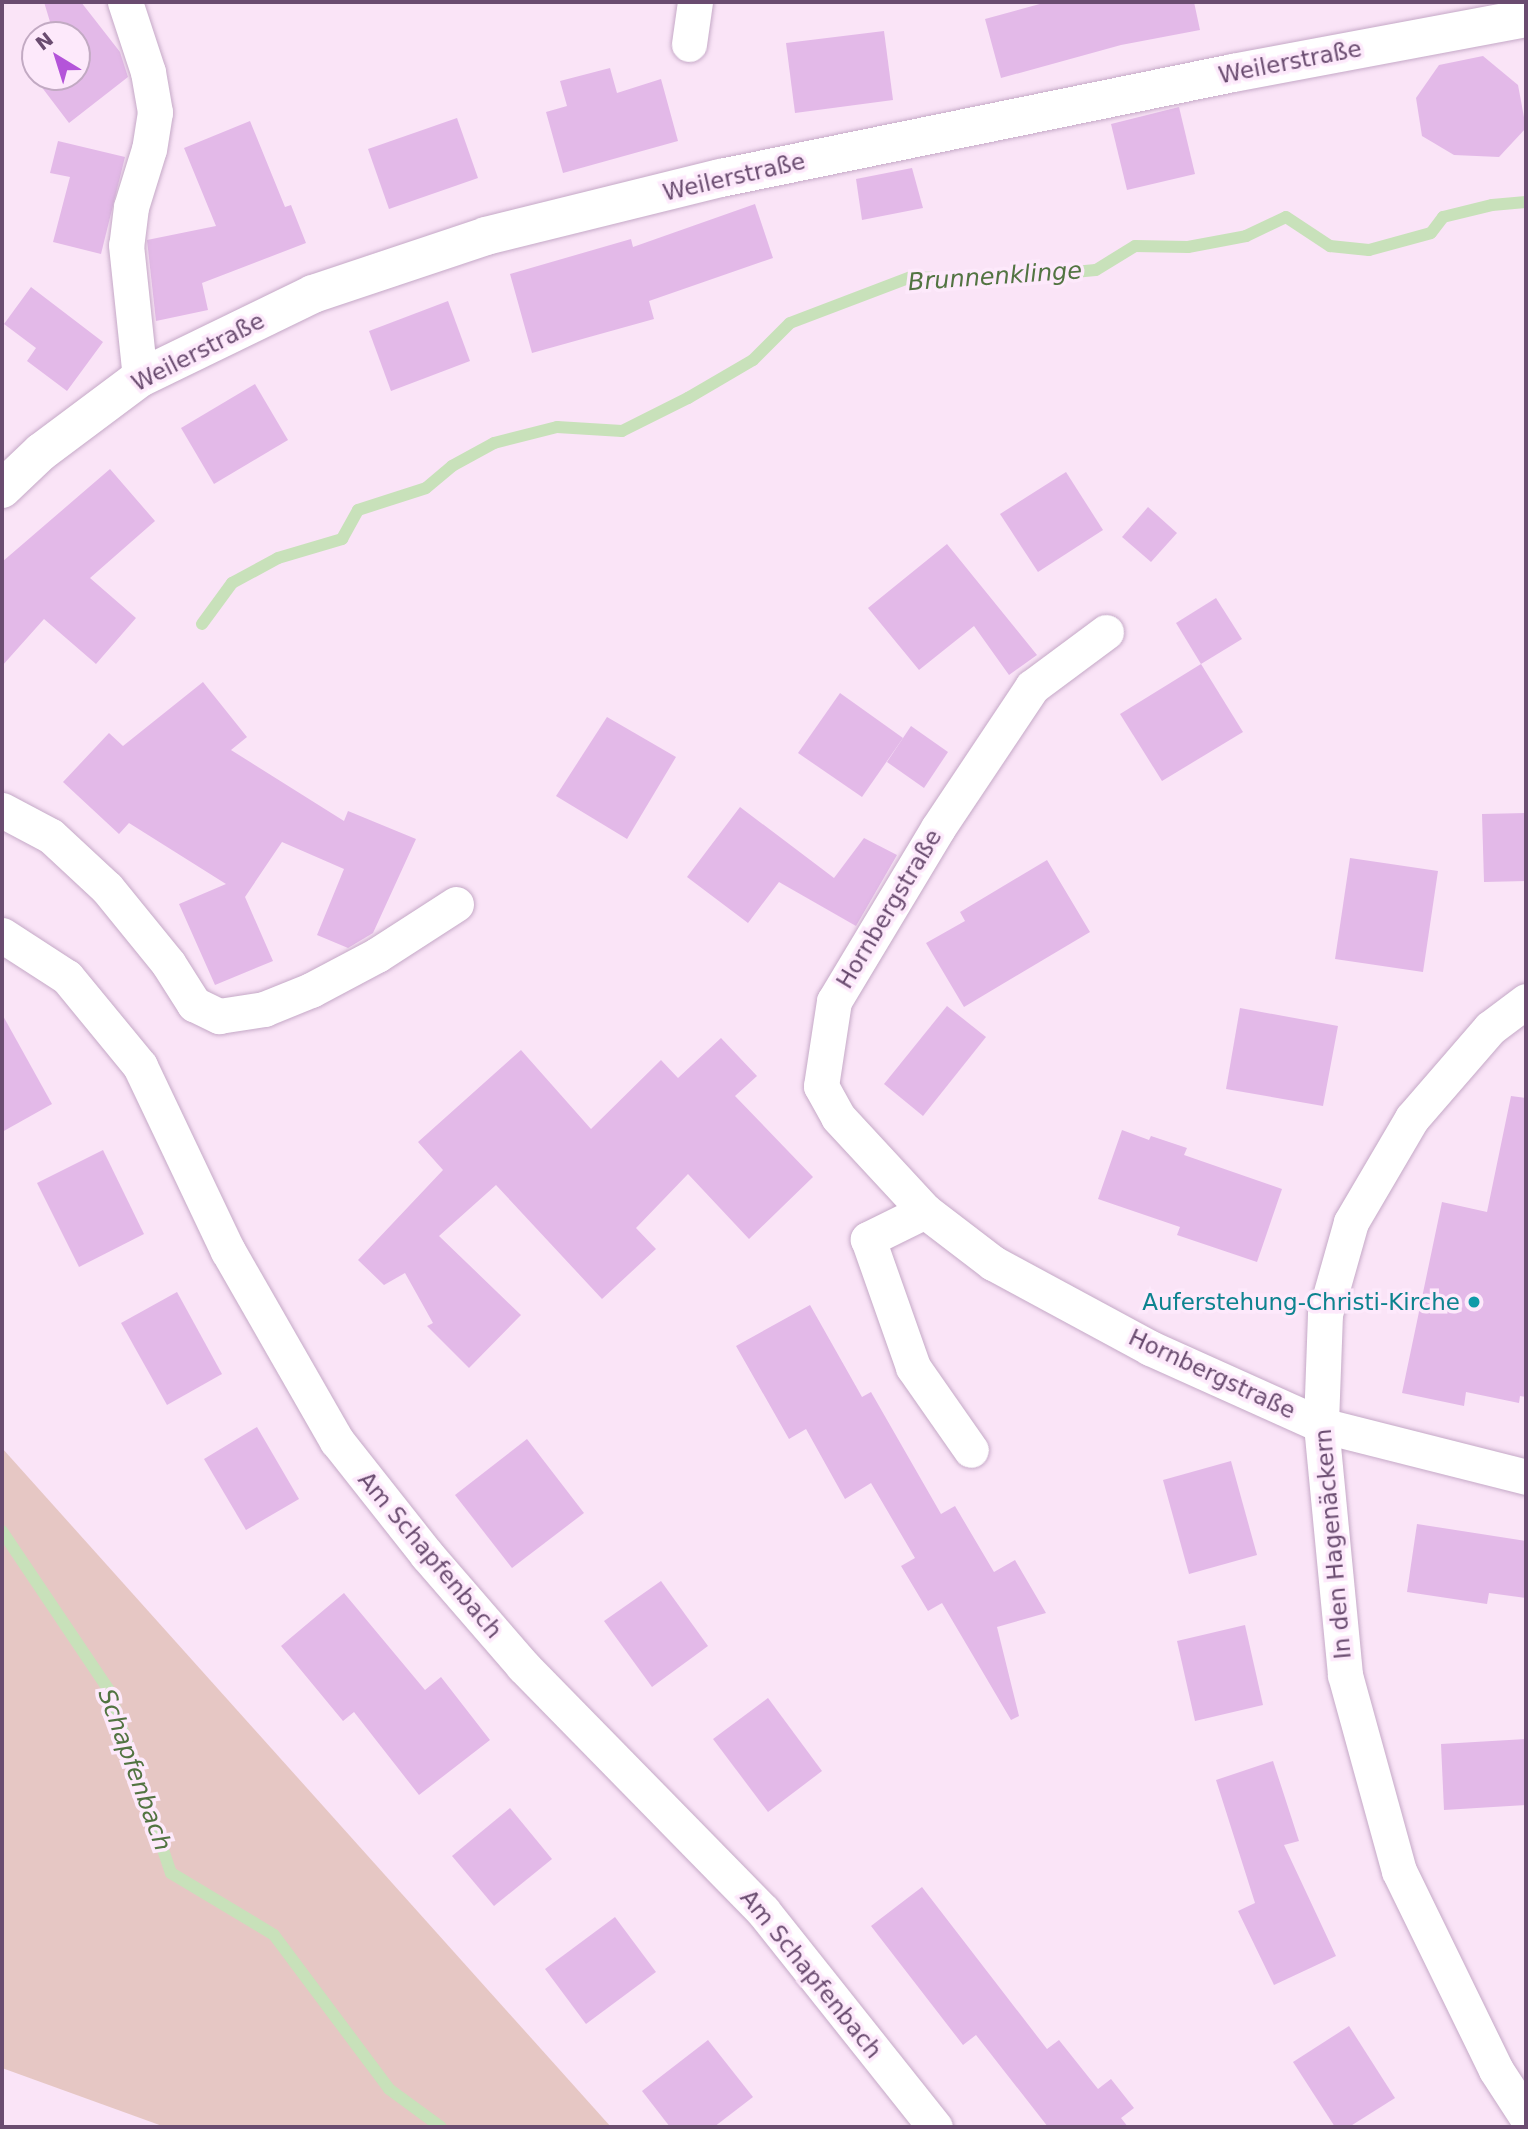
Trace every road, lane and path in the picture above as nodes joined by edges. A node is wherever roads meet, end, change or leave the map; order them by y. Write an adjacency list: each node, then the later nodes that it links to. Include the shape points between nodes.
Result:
1 (125, 2): 5 (street, via 148,72 155,112 126,245)
2 (695, 2): 4 (street)
3 (1526, 18): 5 (main road, Weilerstraße, via 721,178 486,236 313,293)
4 (689, 44)
5 (140, 378): 6 (main road, Weilerstraße, via 41,452)
6 (2, 489)
7 (1106, 632): 12 (street, Hornbergstraße, via 1032,687 938,828 834,1001 821,1086 838,1117)
8 (2, 810): 9 (street, via 51,836 107,888 168,962 194,1004 219,1016 264,1009 311,990 377,955)
9 (456, 904)
10 (2, 934): 17 (street, Am Schapfenbach, via 67,977 140,1066 228,1251 345,1451 523,1666 763,1912)
11 (1526, 1001): 13 (street, In den Hagenäckern, via 1490,1028 1412,1118 1351,1222 1325,1314)
12 (925, 1211): 13 (street, Hornbergstraße, via 993,1263 1150,1348); 14 (street, via 868,1239 913,1367)
13 (1321, 1425): 15 (street, Hornbergstraße); 16 (street, In den Hagenäckern, via 1345,1675 1399,1871 1496,2070)
14 (971, 1450)
15 (1526, 1477)
16 (1526, 2116)
17 (935, 2127)

